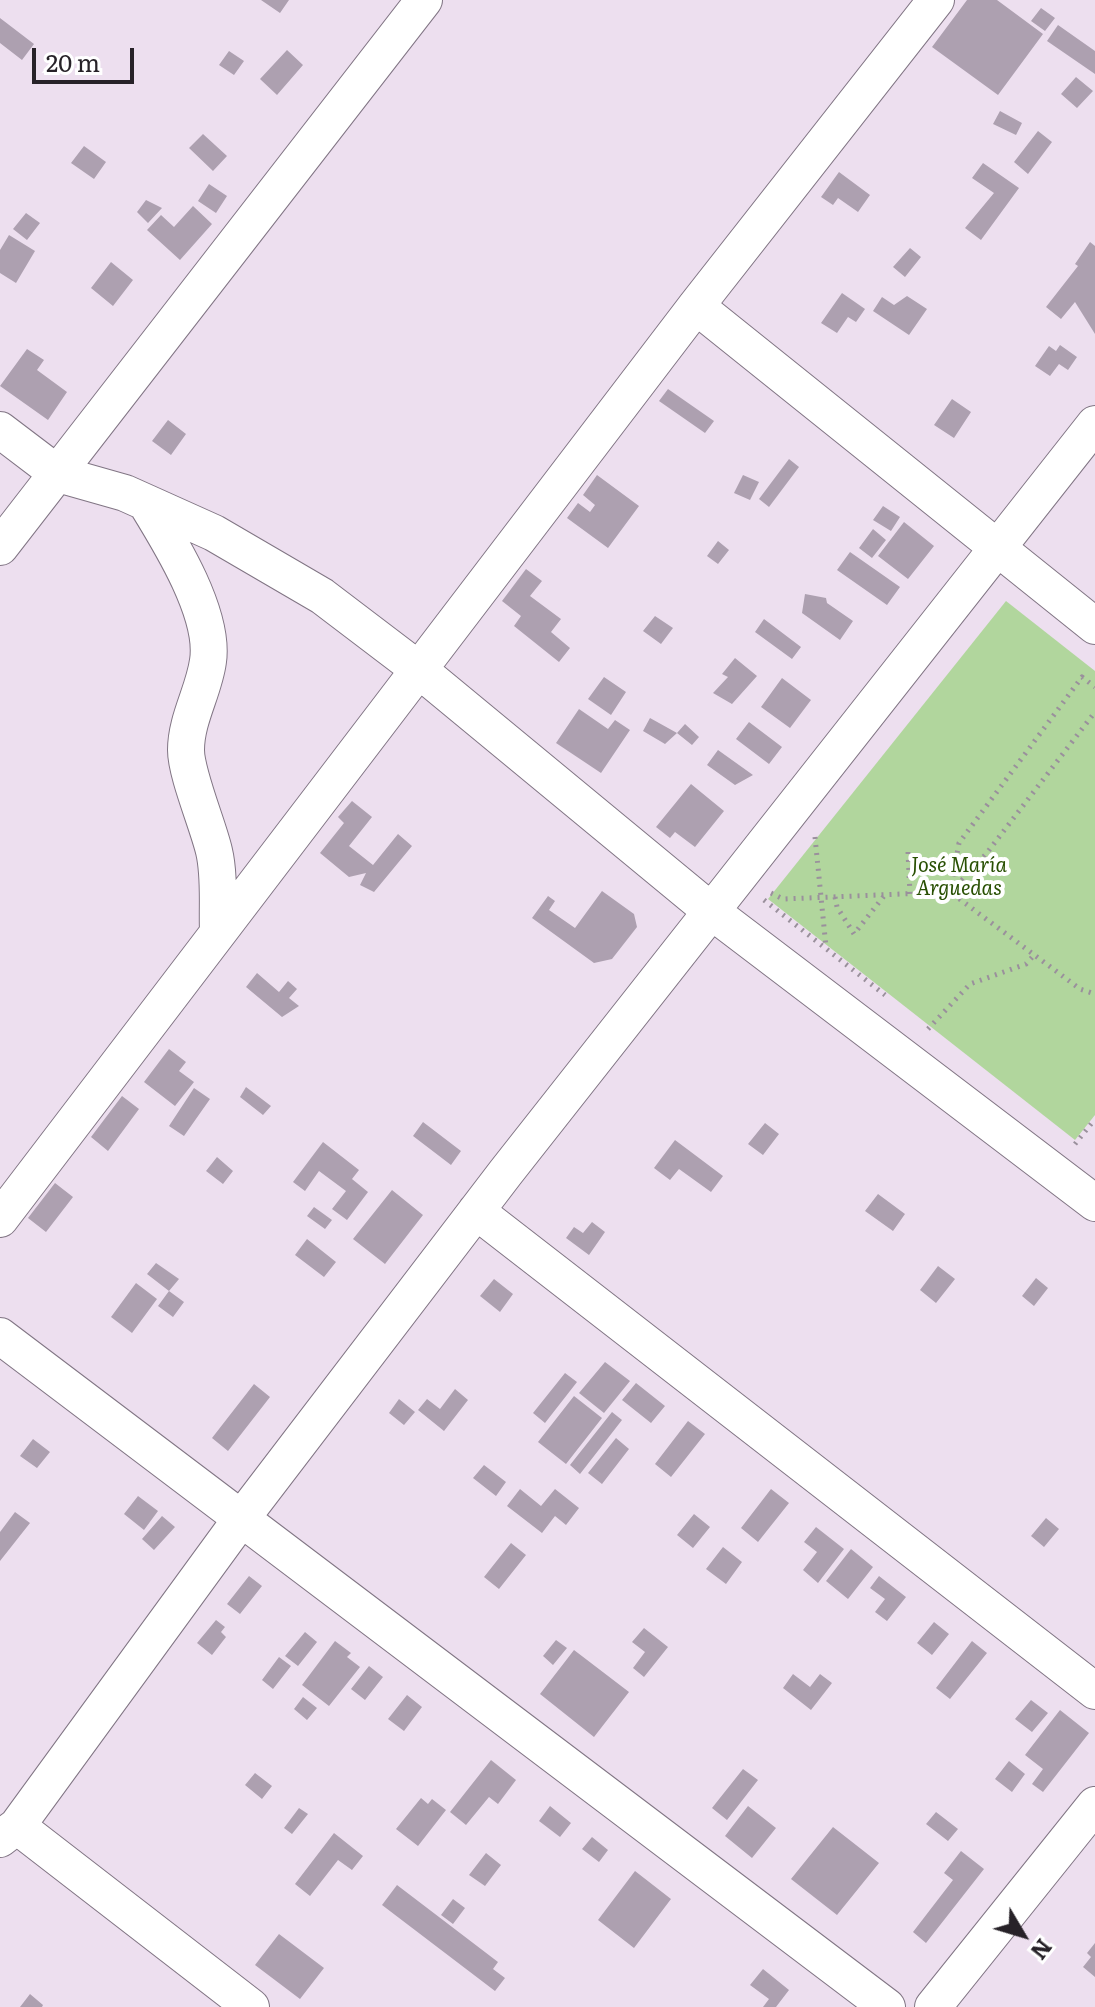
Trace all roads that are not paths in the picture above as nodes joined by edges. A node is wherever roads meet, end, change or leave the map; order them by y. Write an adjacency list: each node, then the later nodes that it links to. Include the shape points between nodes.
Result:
1 (936, 0): 3 (street)
2 (416, 3): 6 (street)
3 (696, 306): 9 (street); 11 (street)
4 (1095, 424): 9 (street)
5 (0, 430): 6 (street)
6 (58, 474): 7 (street); 8 (street)
7 (146, 503): 11 (street, via 214,533 322,596); 13 (street, via 181,559 206,633 209,658 186,752 215,855)
8 (0, 547)
9 (997, 549): 10 (street); 12 (street)
10 (1095, 626)
11 (418, 669): 12 (street); 13 (street)
12 (711, 911): 14 (street); 15 (street)
13 (218, 931): 16 (street)
14 (1089, 1187)
15 (476, 1211): 18 (street); 19 (street)
16 (0, 1219)
17 (0, 1336): 18 (street)
18 (241, 1519): 21 (street); 23 (street)
19 (1095, 1691)
20 (1095, 1805): 24 (street)
21 (8, 1832): 22 (street)
22 (251, 2007)
23 (887, 2007)
24 (933, 2007)

